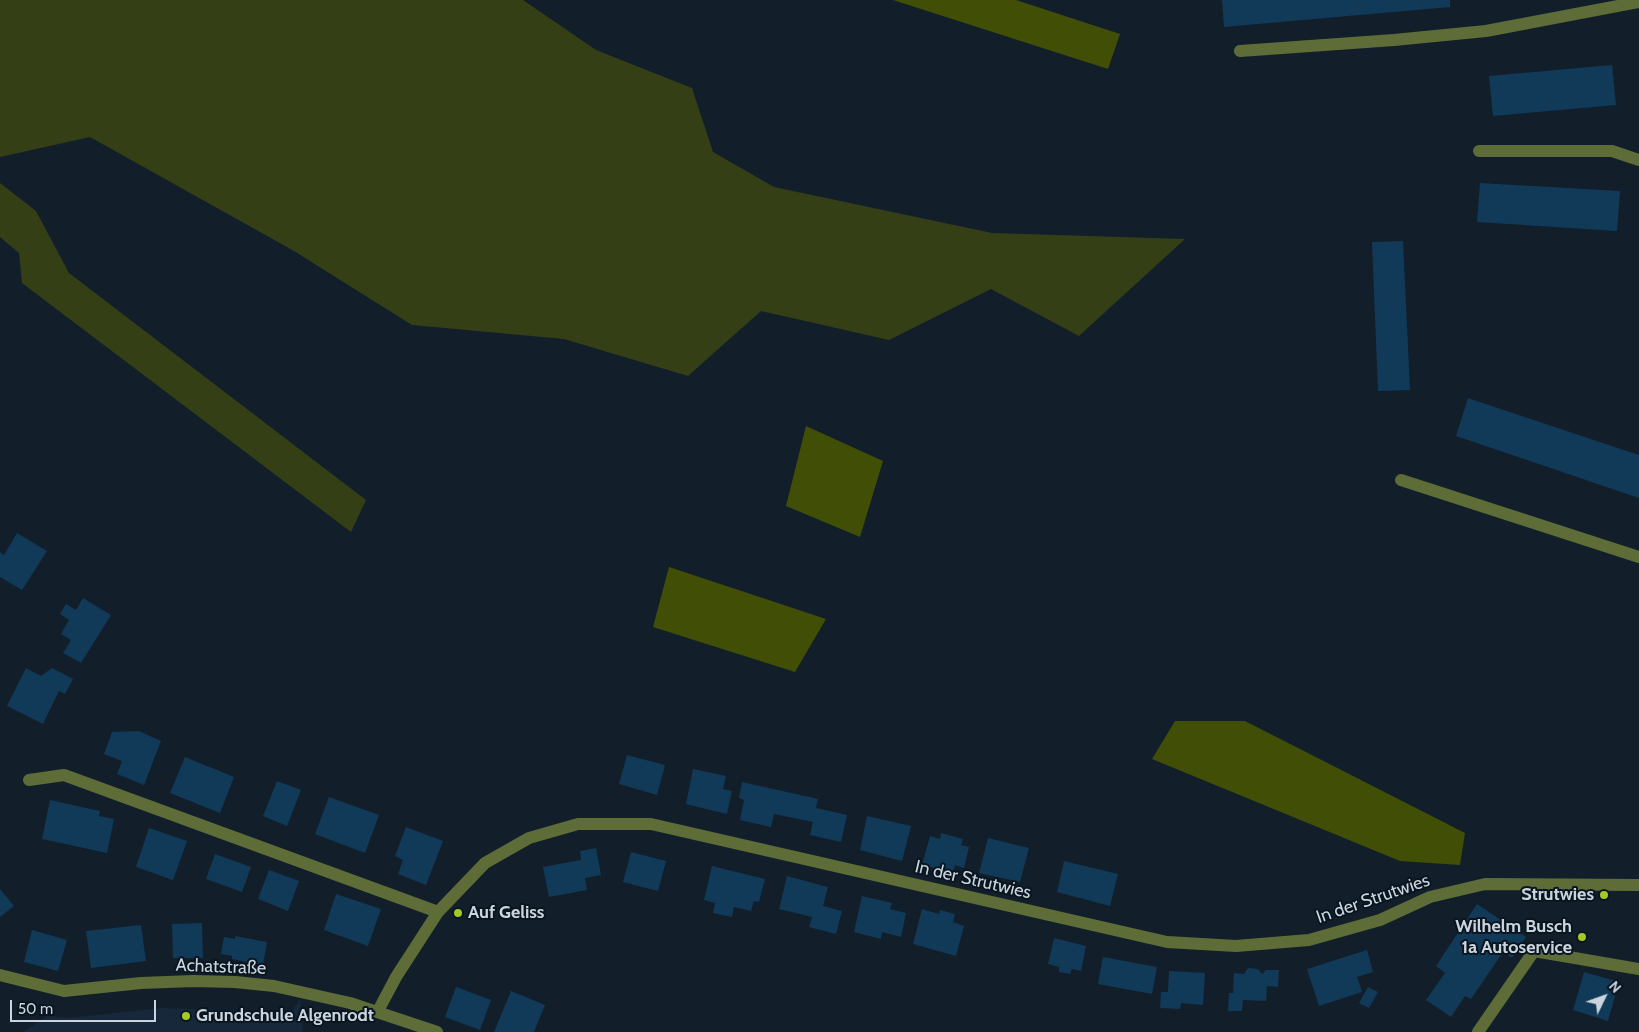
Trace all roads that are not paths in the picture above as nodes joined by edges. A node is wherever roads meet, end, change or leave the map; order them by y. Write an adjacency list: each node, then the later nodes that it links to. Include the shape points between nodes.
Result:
1 (1639, 2): 2 (street, via 1486,31)
2 (1240, 51)
3 (1479, 151): 4 (street, via 1612,151)
4 (1639, 160)
5 (1401, 480): 6 (street)
6 (1639, 557)
7 (28, 780): 9 (street, via 64,775)
8 (1639, 885): 9 (street, In der Strutwies, via 1485,884 1430,897 1380,920 1308,940 1236,946 1167,942 651,824 578,824 529,838 485,863)
9 (438, 912): 12 (street, In der Strutwies)
10 (1639, 969): 15 (street, via 1534,951)
11 (0, 975): 12 (street, Achatstraße, via 64,991 141,983 235,982 274,986)
12 (378, 1011): 13 (street, Achatstraße)
13 (421, 1029): 14 (street, Achatstraße)
14 (437, 1032)
15 (1478, 1032)

